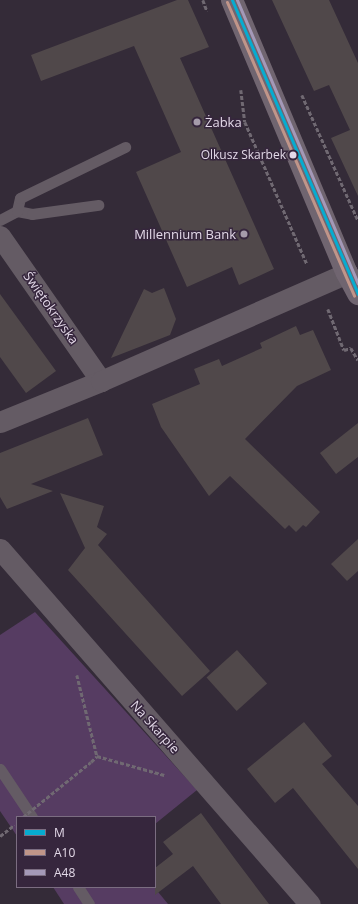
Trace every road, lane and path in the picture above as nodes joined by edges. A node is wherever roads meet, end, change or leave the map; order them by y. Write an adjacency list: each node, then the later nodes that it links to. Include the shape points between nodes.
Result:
1 (202, 0): 3 (path)
2 (232, 0): 12 (street)
3 (208, 14)
4 (238, 83): 13 (path, via 245,122)
5 (300, 92): 10 (path)
6 (124, 147): 8 (lane, via 20,198)
7 (98, 204): 8 (lane, via 32,214)
8 (18, 211): 9 (lane)
9 (0, 220)
10 (358, 220)
11 (0, 236): 16 (street, Świętokrzyska)
12 (347, 273): 13 (street); 14 (street)
13 (318, 285): 15 (path, via 344,350 351,348); 16 (street)
14 (358, 294)
15 (358, 360)
16 (101, 380): 17 (street)
17 (0, 422)
18 (0, 549): 22 (street, Na Skarpie)
19 (76, 673): 20 (path)
20 (97, 756): 22 (path, via 183,780); 23 (path, bridge)
21 (0, 769): 24 (lane)
22 (202, 779): 29 (street, Na Skarpie)
23 (24, 816)
24 (31, 816)
25 (16, 823): 26 (path)
26 (0, 836)
27 (79, 888): 28 (lane)
28 (89, 904)
29 (310, 904)

